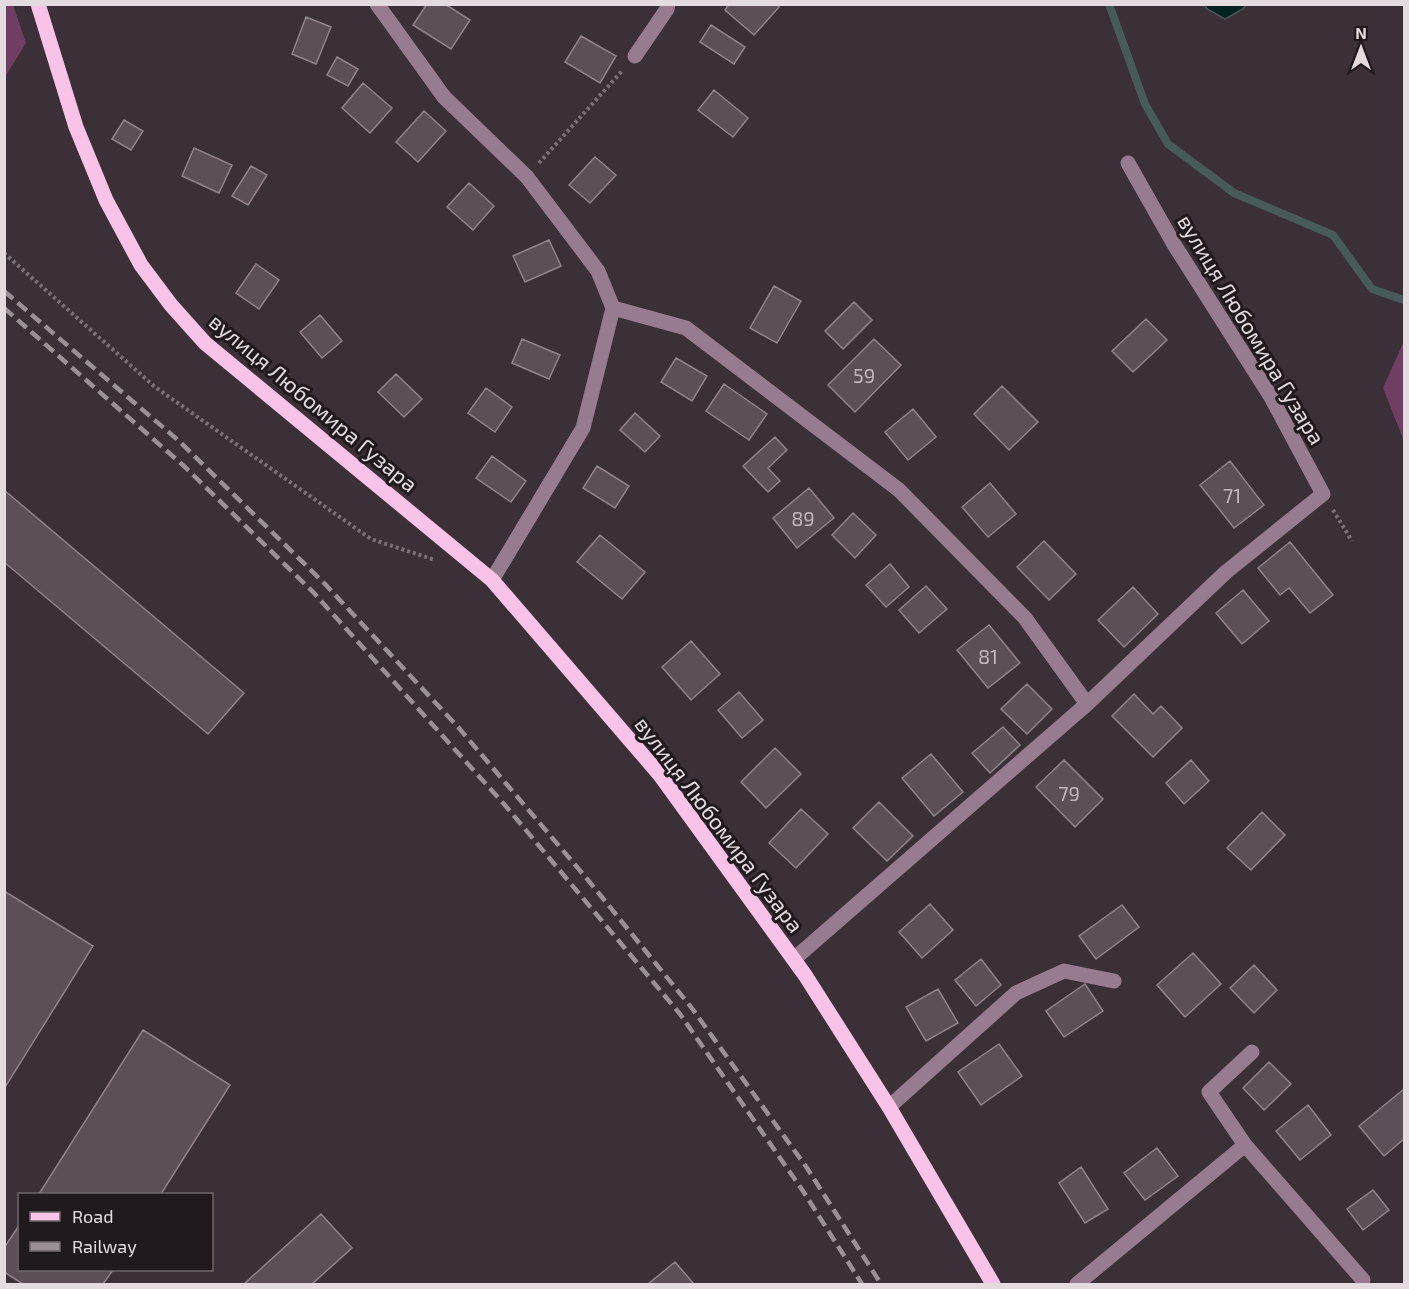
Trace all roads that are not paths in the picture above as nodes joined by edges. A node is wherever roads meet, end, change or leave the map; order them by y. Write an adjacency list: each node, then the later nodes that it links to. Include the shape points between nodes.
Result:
1 (38, 4): 7 (main road, вулиця Любомира Гузара, via 76,127 106,200 141,265 171,305 205,342)
2 (377, 4): 6 (street, via 444,97 527,177 598,271)
3 (668, 4): 4 (street)
4 (635, 56)
5 (1128, 163): 8 (street, вулиця Любомира Гузара, via 1175,246 1271,397 1323,494 1226,572)
6 (613, 308): 7 (street, via 583,428); 8 (street, via 686,328 899,490 1025,618)
7 (492, 580): 9 (main road, вулиця Любомира Гузара, via 660,775)
8 (1087, 704): 9 (street, вулиця Любомира Гузара)
9 (794, 959): 12 (main road, вулиця Любомира Гузара)
10 (1114, 981): 12 (street, via 1064,972 1016,993)
11 (1252, 1052): 13 (street, via 1209,1092)
12 (888, 1107): 15 (main road, вулиця Любомира Гузара)
13 (1245, 1145): 14 (street); 16 (street)
14 (1363, 1280)
15 (993, 1284)
16 (1077, 1284)

